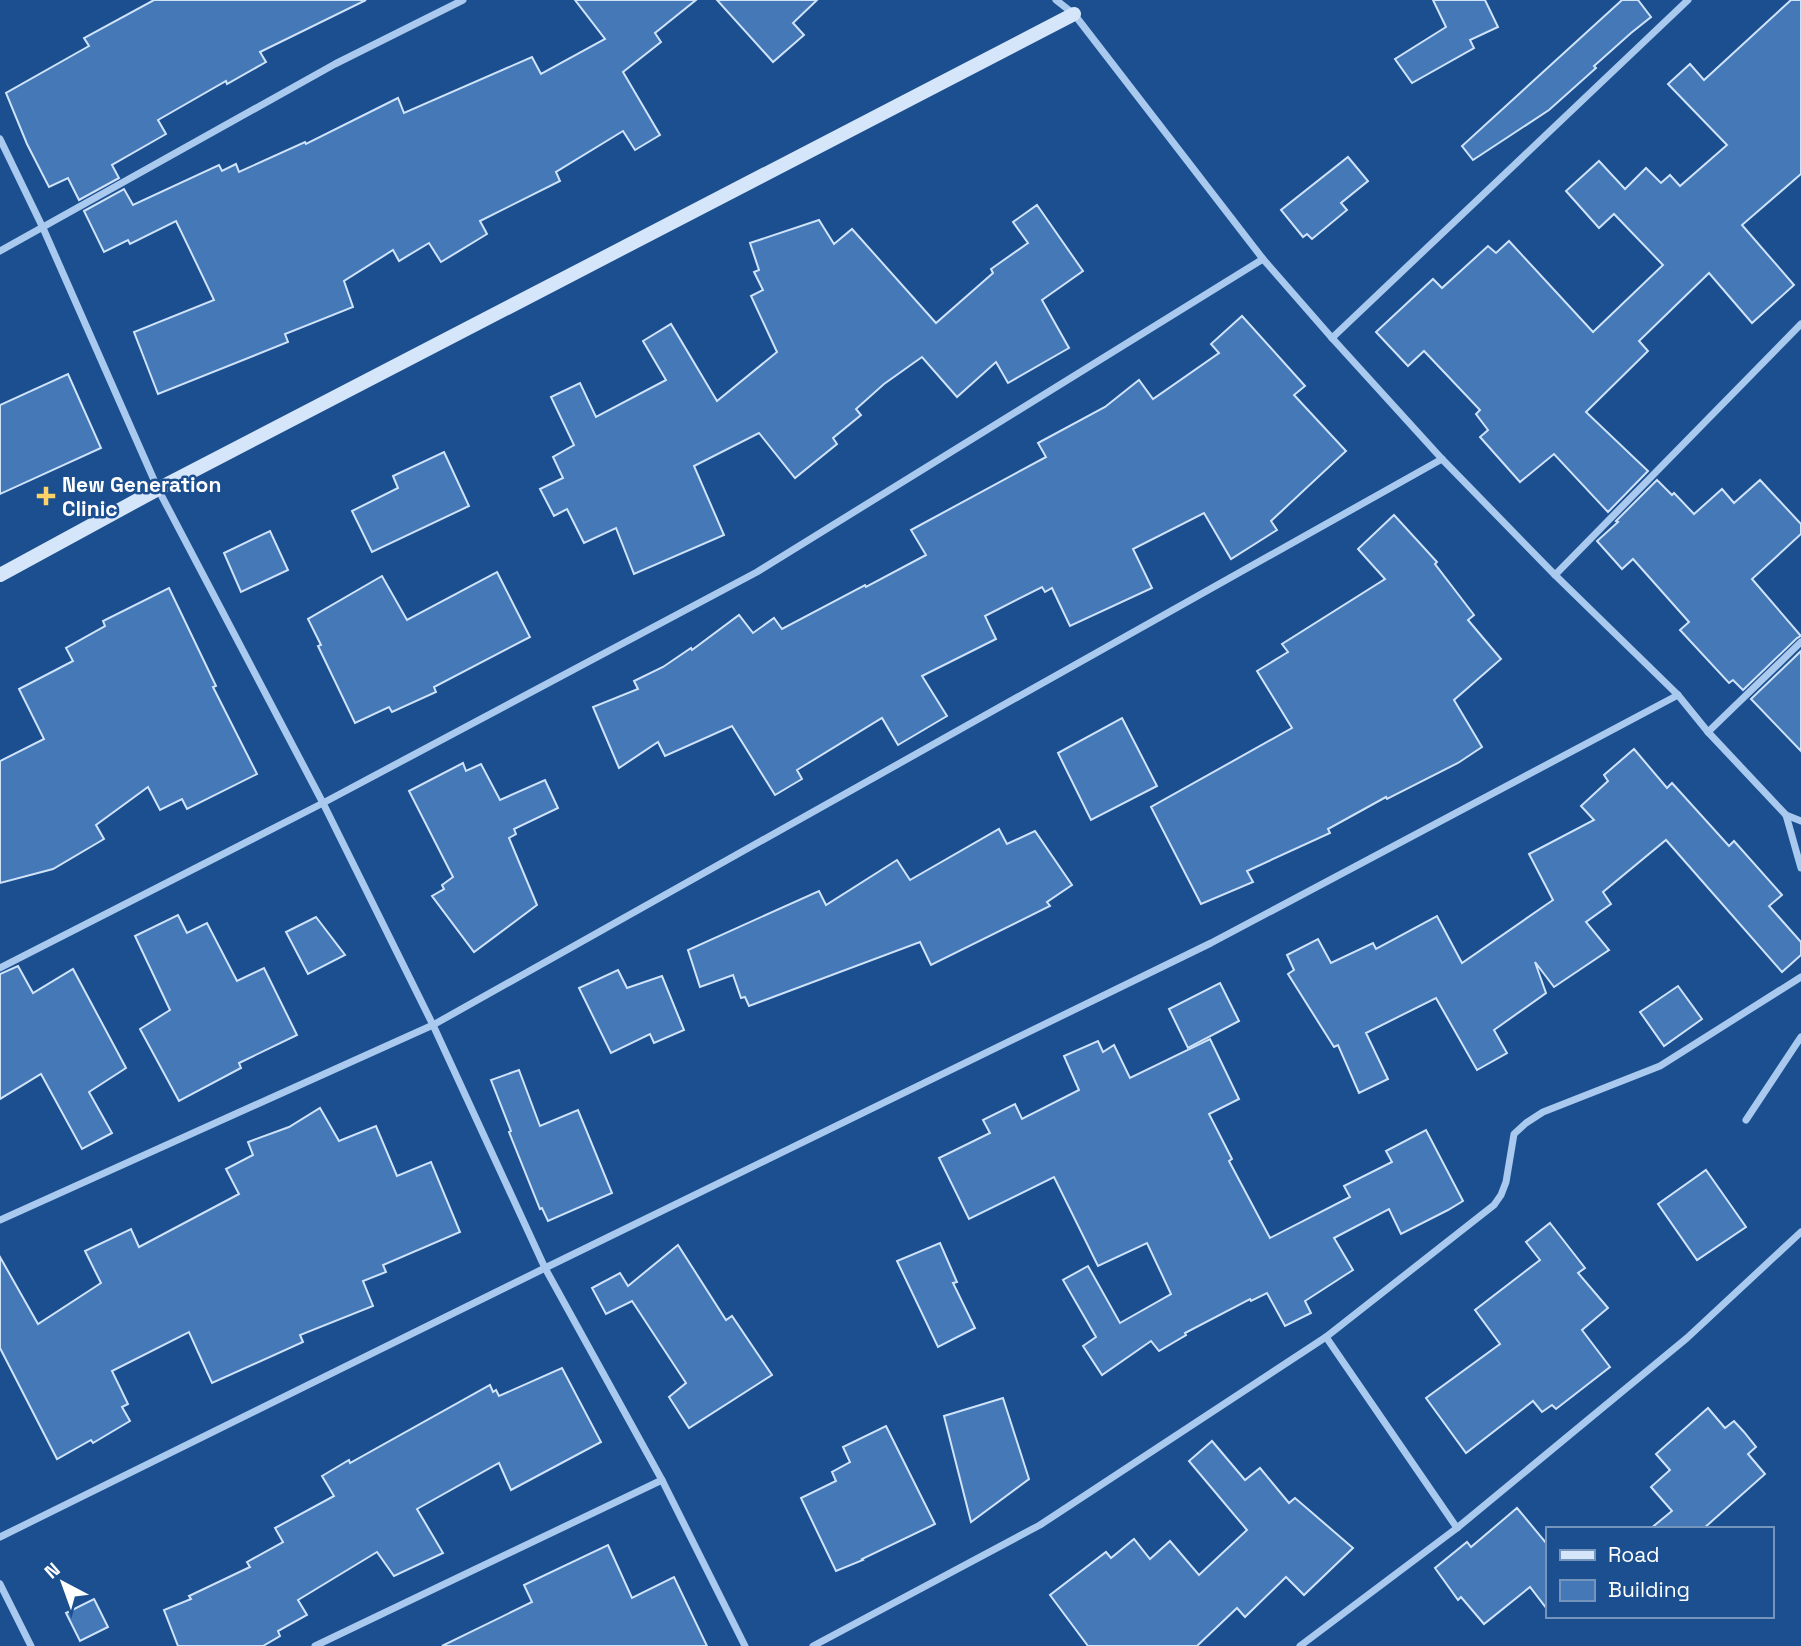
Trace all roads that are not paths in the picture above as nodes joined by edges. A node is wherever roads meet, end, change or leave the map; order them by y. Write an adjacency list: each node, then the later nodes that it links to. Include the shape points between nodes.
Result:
1 (463, 0): 6 (street, via 335,64)
2 (1056, 0): 4 (street)
3 (1688, 0): 10 (street)
4 (1074, 14): 8 (street); 12 (street)
5 (0, 139): 6 (street)
6 (43, 228): 7 (street); 12 (street)
7 (0, 251)
8 (1262, 259): 10 (street); 18 (street, via 757,572)
9 (1801, 324): 14 (street)
10 (1332, 338): 11 (street)
11 (1442, 459): 14 (street); 24 (street)
12 (158, 489): 13 (street); 18 (street)
13 (0, 575)
14 (1555, 575): 16 (street)
15 (1801, 642): 17 (street)
16 (1678, 695): 17 (street); 29 (street, via 1211,943)
17 (1708, 733): 19 (street)
18 (323, 803): 22 (street); 24 (street)
19 (1786, 815): 20 (street); 21 (street)
20 (1801, 821)
21 (1801, 868)
22 (0, 968)
23 (1801, 977): 30 (street, via 1660,1066 1526,1122 1514,1134 1506,1182 1494,1205)
24 (433, 1025): 27 (street); 29 (street)
25 (1801, 1037): 26 (street)
26 (1746, 1120)
27 (0, 1220)
28 (1801, 1232): 32 (street, via 1688,1338)
29 (545, 1268): 31 (street); 33 (street)
30 (1326, 1336): 32 (street); 38 (street, via 1040,1525)
31 (662, 1480): 36 (street); 37 (street)
32 (1457, 1528): 39 (street)
33 (0, 1537)
34 (0, 1584): 35 (street)
35 (31, 1646)
36 (315, 1646)
37 (745, 1646)
38 (813, 1646)
39 (1300, 1646)

